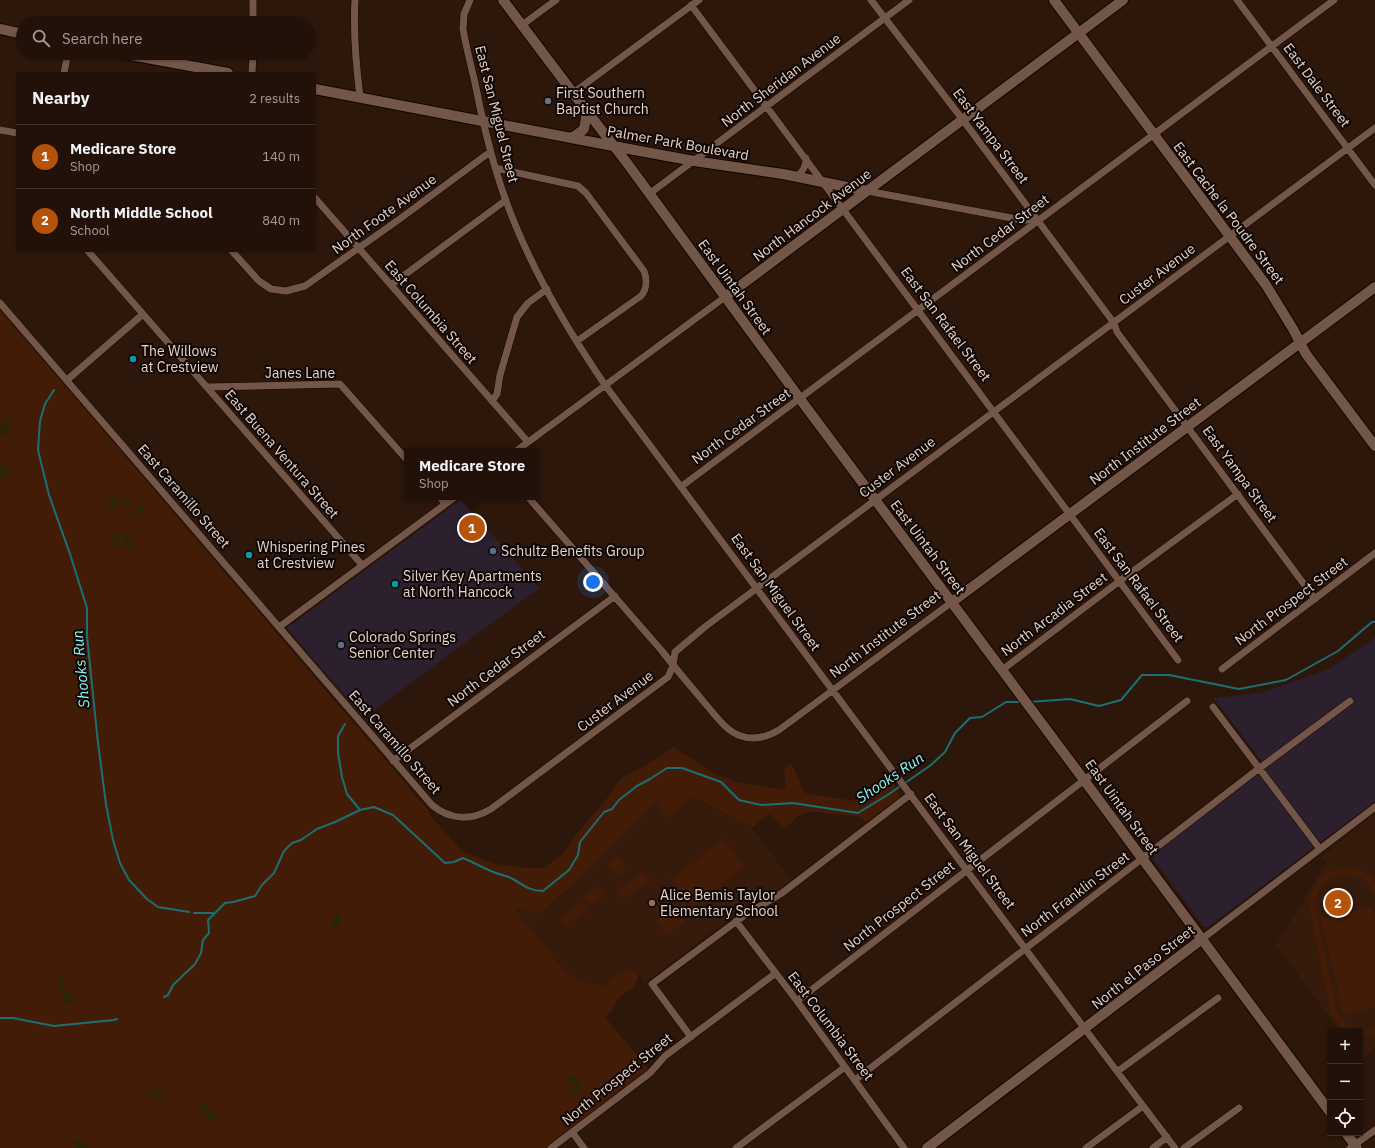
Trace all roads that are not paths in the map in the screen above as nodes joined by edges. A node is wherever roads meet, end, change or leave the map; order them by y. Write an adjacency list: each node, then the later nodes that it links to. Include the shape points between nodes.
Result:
1 (254, 0): 14 (street)
2 (355, 0): 29 (street, via 354,45)
3 (470, 0): 33 (street, East San Miguel Street, via 464,14 463,29)
4 (503, 0): 16 (main road, East Uintah Street)
5 (556, 0): 16 (street)
6 (698, 0): 13 (street)
7 (871, 0): 15 (street, East Yampa Street)
8 (910, 0): 15 (street, North Sheridan Avenue)
9 (1054, 0): 19 (main road, East Cache la Poudre Street)
10 (1123, 0): 19 (main road, North Hancock Avenue)
11 (1237, 0): 20 (street, East Dale Street)
12 (1334, 0): 20 (street, North Cedar Street)
13 (691, 5): 28 (street); 30 (street, East San Rafael Street)
14 (253, 16)
15 (885, 18): 30 (street, North Sheridan Avenue); 32 (street, East Yampa Street)
16 (522, 25): 28 (main road, East Uintah Street)
17 (0, 29): 18 (main road)
18 (16, 32)
19 (1079, 33): 32 (main road, North Hancock Avenue); 37 (main road, East Cache la Poudre Street)
20 (1272, 47): 37 (street, North Cedar Street); 40 (street, East Dale Street)
21 (67, 60): 24 (street)
22 (158, 60): 25 (main road)
23 (253, 60): 26 (street)
24 (64, 72)
25 (223, 72)
26 (252, 72)
27 (316, 89): 29 (main road, Palmer Park Boulevard)
28 (573, 93): 31 (main road, East Uintah Street)
29 (360, 97): 33 (main road, Palmer Park Boulevard)
30 (767, 106): 42 (street, East San Rafael Street); 43 (street, North Sheridan Avenue)
31 (587, 112): 38 (main road, via 584,129); 39 (main road, East Uintah Street)
32 (963, 120): 48 (main road, North Hancock Avenue); 53 (street, East Yampa Street)
33 (483, 121): 38 (main road, Palmer Park Boulevard); 41 (street, East San Miguel Street)
34 (1375, 128): 40 (street, Custer Avenue)
35 (0, 130): 36 (street)
36 (16, 134)
37 (1154, 135): 53 (street, North Cedar Street); 54 (main road, East Cache la Poudre Street)
38 (570, 138): 39 (main road, Palmer Park Boulevard)
39 (613, 146): 43 (main road, Palmer Park Boulevard); 49 (main road, East Uintah Street)
40 (1348, 149): 47 (street, East Dale Street); 54 (street, Custer Avenue)
41 (490, 152): 44 (street, East San Miguel Street); 55 (street, North Foote Avenue)
42 (806, 158): 45 (street, via 806,166); 46 (street, East San Rafael Street)
43 (694, 161): 45 (main road, Palmer Park Boulevard); 49 (street, North Sheridan Avenue)
44 (495, 168): 51 (street, East San Miguel Street); 66 (street, via 578,186 586,193 646,275 646,287 641,296)
45 (796, 177): 46 (main road, Palmer Park Boulevard)
46 (823, 182): 48 (main road, Palmer Park Boulevard); 52 (street, East San Rafael Street)
47 (1375, 185)
48 (867, 191): 52 (main road, North Hancock Avenue); 53 (street, Palmer Park Boulevard)
49 (649, 194): 61 (main road, East Uintah Street)
50 (316, 199): 55 (street, East Columbia Street)
51 (506, 200): 58 (street); 60 (street, East San Miguel Street)
52 (844, 209): 61 (main road, North Hancock Avenue); 63 (street, East San Rafael Street)
53 (1037, 221): 63 (street, North Cedar Street); 65 (street, East Yampa Street)
54 (1229, 236): 65 (street, Custer Avenue); 67 (main road, East Cache la Poudre Street, via 1274,297 1294,329)
55 (359, 248): 57 (street, North Foote Avenue, via 305,286 286,291 265,285); 58 (street, East Columbia Street)
56 (89, 252): 64 (street, East Buena Ventura Street)
57 (233, 252)
58 (391, 285): 72 (street, East Columbia Street)
59 (1375, 287): 67 (main road, North Institute Street)
60 (547, 290): 66 (street, East San Miguel Street); 72 (street, via 528,303 517,317 497,394)
61 (725, 297): 69 (street, North Hancock Avenue); 71 (main road, East Uintah Street)
62 (0, 303): 68 (street, East Caramillo Street)
63 (919, 310): 71 (street, North Cedar Street); 73 (street, East San Rafael Street)
64 (143, 314): 68 (street); 70 (street, East Buena Ventura Street)
65 (1114, 323): 73 (street, Custer Avenue); 74 (street, East Yampa Street, via 1117,332)
66 (577, 341): 69 (street, East San Miguel Street)
67 (1299, 343): 74 (main road, North Institute Street); 76 (main road, East Cache la Poudre Street)
68 (67, 380): 94 (street, East Caramillo Street)
69 (605, 385): 75 (street, North Hancock Avenue); 79 (street, East San Miguel Street)
70 (207, 388): 78 (street, Janes Lane, via 340,384); 88 (street, East Buena Ventura Street)
71 (800, 399): 79 (street, North Cedar Street); 84 (main road, East Uintah Street)
72 (492, 401): 75 (street, East Columbia Street)
73 (994, 411): 84 (street, Custer Avenue); 86 (street, East San Rafael Street)
74 (1188, 426): 80 (street, East Yampa Street); 86 (main road, North Institute Street)
75 (528, 442): 77 (street, North Hancock Avenue)
76 (1375, 446)
77 (520, 448)
78 (404, 457)
79 (682, 486): 90 (street, East San Miguel Street)
80 (1238, 494): 89 (street, North Arcadia Street); 92 (street, East Yampa Street)
81 (443, 500): 85 (street)
82 (451, 500): 85 (street)
83 (531, 500): 91 (street, North Institute Street)
84 (875, 500): 90 (street, Custer Avenue); 93 (main road, East Uintah Street)
85 (446, 504): 88 (street)
86 (1070, 514): 89 (street, East San Rafael Street); 93 (main road, North Institute Street)
87 (1375, 553): 92 (street, North Prospect Street)
88 (362, 565): 94 (street)
89 (1120, 581): 95 (street, East San Rafael Street); 98 (street, North Arcadia Street)
90 (757, 588): 96 (street, Custer Avenue, via 675,652); 99 (street, East San Miguel Street)
91 (615, 596): 96 (street, North Institute Street); 103 (street, North Cedar Street)
92 (1315, 599): 97 (street, North Prospect Street)
93 (952, 602): 98 (main road, East Uintah Street); 99 (street, North Institute Street)
94 (279, 627): 103 (street, East Caramillo Street)
95 (1178, 660)
96 (673, 666): 99 (street, North Institute Street, via 723,724 747,738 759,739 773,734); 108 (street, Custer Avenue, via 668,677 491,809 470,818)
97 (1222, 669)
98 (1002, 670): 105 (main road, East Uintah Street)
99 (833, 690): 106 (street, East San Miguel Street)
100 (1187, 701): 105 (street, North Prospect Street)
101 (1350, 701): 104 (street, North Franklin Street)
102 (1213, 707): 104 (street)
103 (393, 761): 108 (street, East Caramillo Street, via 432,805)
104 (1260, 768): 109 (street); 110 (street, North Franklin Street)
105 (1084, 780): 110 (main road, East Uintah Street); 111 (street, North Prospect Street)
106 (911, 794): 111 (street, East San Miguel Street); 112 (street, via 782,893)
107 (1375, 807): 109 (street, North el Paso Street)
108 (444, 814)
109 (1320, 849): 113 (street, North el Paso Street)
110 (1143, 859): 113 (main road, East Uintah Street); 114 (street, North Franklin Street)
111 (967, 870): 114 (street, East San Miguel Street); 117 (street, North Prospect Street)
112 (736, 921): 115 (street, East Columbia Street); 119 (street, via 652,984)
113 (1202, 939): 118 (main road, North el Paso Street); 125 (main road, East Uintah Street)
114 (1026, 948): 118 (street, East San Miguel Street); 122 (street, North Franklin Street)
115 (776, 973): 117 (street, East Columbia Street); 119 (street, North Prospect Street)
116 (1218, 998): 121 (street)
117 (797, 1001): 120 (street, East Columbia Street)
118 (1085, 1029): 121 (street, East San Miguel Street); 135 (main road, North el Paso Street)
119 (691, 1037): 127 (street, North Prospect Street, via 665,1056 650,1073)
120 (845, 1066): 122 (street, East Columbia Street); 133 (street)
121 (1118, 1071): 123 (street, East San Miguel Street)
122 (855, 1080): 134 (street, East Columbia Street)
123 (1143, 1106): 129 (street, East San Miguel Street); 136 (street)
124 (1239, 1108): 139 (street)
125 (1327, 1108)
126 (1375, 1130): 130 (street)
127 (572, 1132): 131 (street, North Prospect Street); 132 (street)
128 (1348, 1136): 130 (main road)
129 (1167, 1137): 137 (street); 138 (street, East San Miguel Street)
130 (1354, 1147)
131 (551, 1148)
132 (584, 1148)
133 (736, 1148)
134 (904, 1148)
135 (927, 1148)
136 (1086, 1148)
137 (1153, 1148)
138 (1175, 1148)
139 (1184, 1148)

